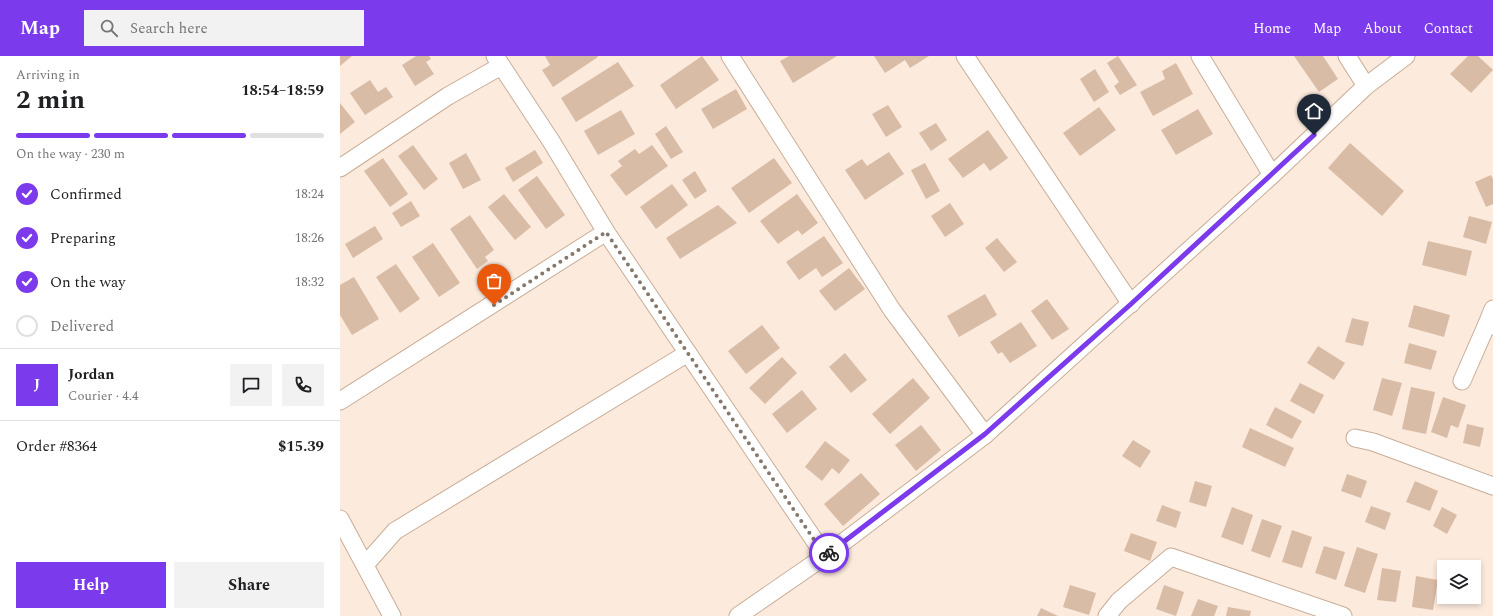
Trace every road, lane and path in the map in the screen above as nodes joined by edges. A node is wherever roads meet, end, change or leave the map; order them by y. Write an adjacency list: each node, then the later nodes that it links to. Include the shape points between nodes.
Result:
1 (730, 56): 16 (street, via 892,310)
2 (965, 56): 11 (street)
3 (1200, 56): 9 (street)
4 (1347, 56): 7 (street)
5 (1406, 56): 7 (street)
6 (498, 61): 8 (street); 10 (street, via 551,141)
7 (1366, 86): 9 (street)
8 (340, 168)
9 (1272, 175): 11 (street)
10 (606, 232): 13 (street); 15 (street)
11 (1131, 304): 16 (street)
12 (1491, 320): 14 (street)
13 (688, 353): 20 (street); 21 (street, via 395,531)
14 (1462, 381)
15 (340, 401)
16 (985, 434): 20 (street)
17 (1355, 438): 18 (street, via 1373,442)
18 (1493, 486)
19 (340, 519): 21 (street)
20 (825, 556): 23 (street)
21 (366, 565): 22 (street)
22 (392, 616)
23 (738, 616)
24 (1107, 616): 25 (street, via 1119,601 1171,557)
25 (1343, 616)

